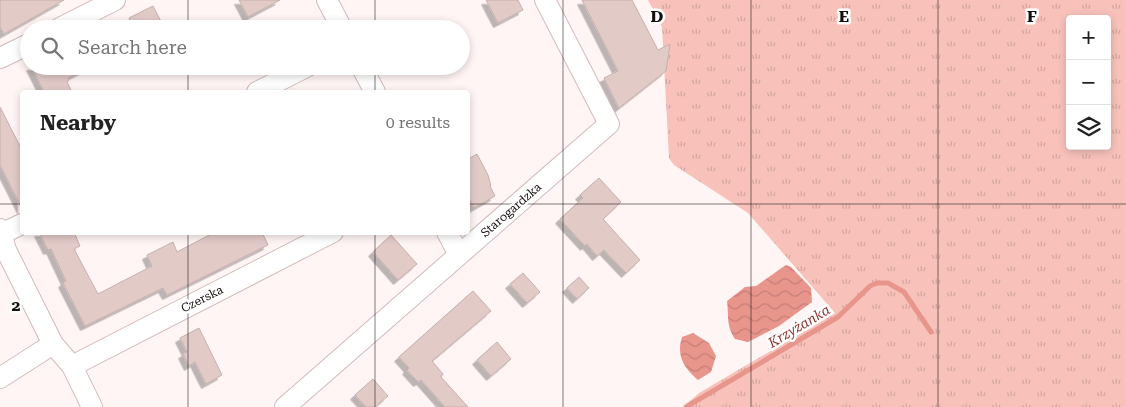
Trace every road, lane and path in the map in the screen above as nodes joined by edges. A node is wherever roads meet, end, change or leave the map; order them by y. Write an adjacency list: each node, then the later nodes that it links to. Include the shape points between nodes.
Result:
1 (115, 0): 4 (street)
2 (327, 0): 5 (street)
3 (544, 0): 16 (street, Starogardzka, via 609,124)
4 (76, 20)
5 (337, 20)
6 (20, 48): 7 (street)
7 (0, 58)
8 (290, 75): 10 (street)
9 (366, 75): 11 (street)
10 (261, 90)
11 (374, 90)
12 (20, 225): 13 (street)
13 (0, 231): 17 (street, via 6,250)
14 (327, 235): 18 (street, Czerska)
15 (448, 235): 16 (street)
16 (459, 256): 21 (street, Starogardzka)
17 (53, 344): 18 (street); 19 (street)
18 (72, 366): 20 (street)
19 (0, 378)
20 (92, 407)
21 (285, 407)

